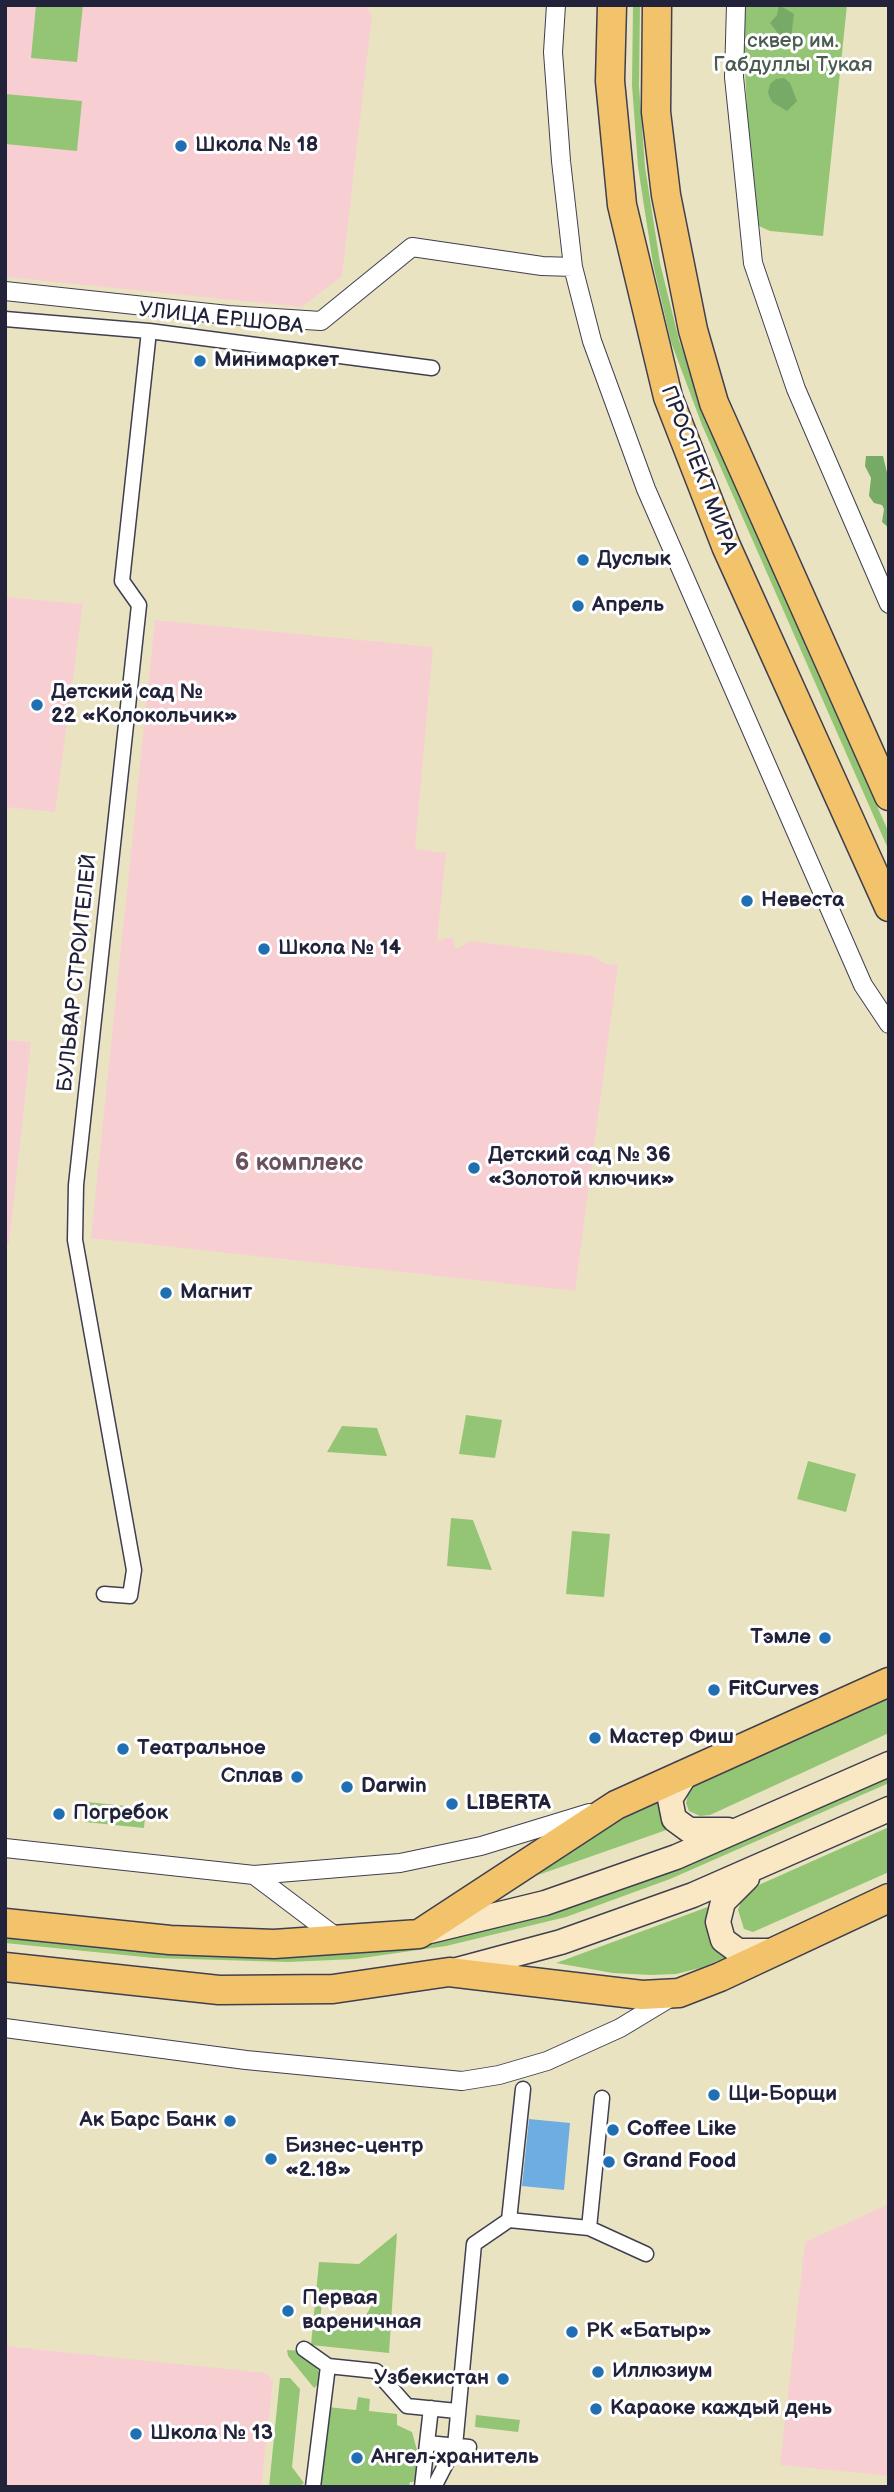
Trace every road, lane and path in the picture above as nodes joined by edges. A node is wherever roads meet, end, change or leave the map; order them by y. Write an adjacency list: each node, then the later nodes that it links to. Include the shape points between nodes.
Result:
1 (556, 5): 5 (street, via 553,52)
2 (612, 5): 13 (main road, ПРОСПЕКТ МИРА, via 610,81 622,205 668,397 726,546)
3 (657, 5): 11 (main road, ПРОСПЕКТ МИРА, via 656,111 666,195 710,391)
4 (736, 5): 10 (street, via 734,76 753,263 796,389)
5 (573, 267): 6 (street, via 412,247 321,321); 14 (street, via 592,341 646,489 863,985)
6 (5, 291)
7 (5, 319): 8 (street, УЛИЦА ЕРШОВА)
8 (149, 331): 9 (street, УЛИЦА ЕРШОВА); 15 (street, БУЛЬВАР СТРОИТЕЛЕЙ, via 122,581 139,605 76,1185 75,1240 134,1570 130,1596)
9 (432, 368)
10 (889, 604)
11 (878, 754): 12 (main road, ПРОСПЕКТ МИРА)
12 (889, 796)
13 (889, 907)
14 (889, 1024)
15 (104, 1594)
16 (889, 1682): 18 (main road)
17 (889, 1764): 21 (main road)
18 (687, 1772): 19 (main road); 21 (main road, via 670,1799 674,1819 689,1830)
19 (616, 1805): 24 (street, via 481,1846 400,1863); 27 (main road)
20 (889, 1809): 23 (main road)
21 (739, 1830): 27 (main road, via 545,1903)
22 (5, 1849): 24 (street)
23 (757, 1867): 29 (main road, via 723,1902 718,1922 723,1940 738,1951); 31 (main road, via 561,1942)
24 (254, 1875): 28 (street)
25 (889, 1898): 29 (main road)
26 (5, 1923): 28 (main road, via 170,1940 274,1944)
27 (419, 1934): 28 (main road)
28 (340, 1940)
29 (771, 1951): 32 (main road)
30 (5, 1967): 31 (main road, via 219,1990 333,1989)
31 (449, 1972): 32 (main road, via 642,1995)
32 (678, 1993): 33 (street, via 620,2028 547,2061 461,2081 246,2060)
33 (5, 2028)
34 (523, 2089): 36 (street)
35 (602, 2098): 37 (street)
36 (509, 2220): 37 (street); 42 (street, via 474,2244)
37 (589, 2228): 38 (street)
38 (646, 2254)
39 (304, 2349): 40 (street)
40 (328, 2366): 41 (street, via 376,2371 407,2406); 45 (street)
41 (431, 2408): 42 (street); 43 (street)
42 (457, 2411): 44 (street)
43 (427, 2442): 44 (street); 46 (street)
44 (462, 2446): 47 (street)
45 (313, 2487)
46 (422, 2487)
47 (434, 2487)

